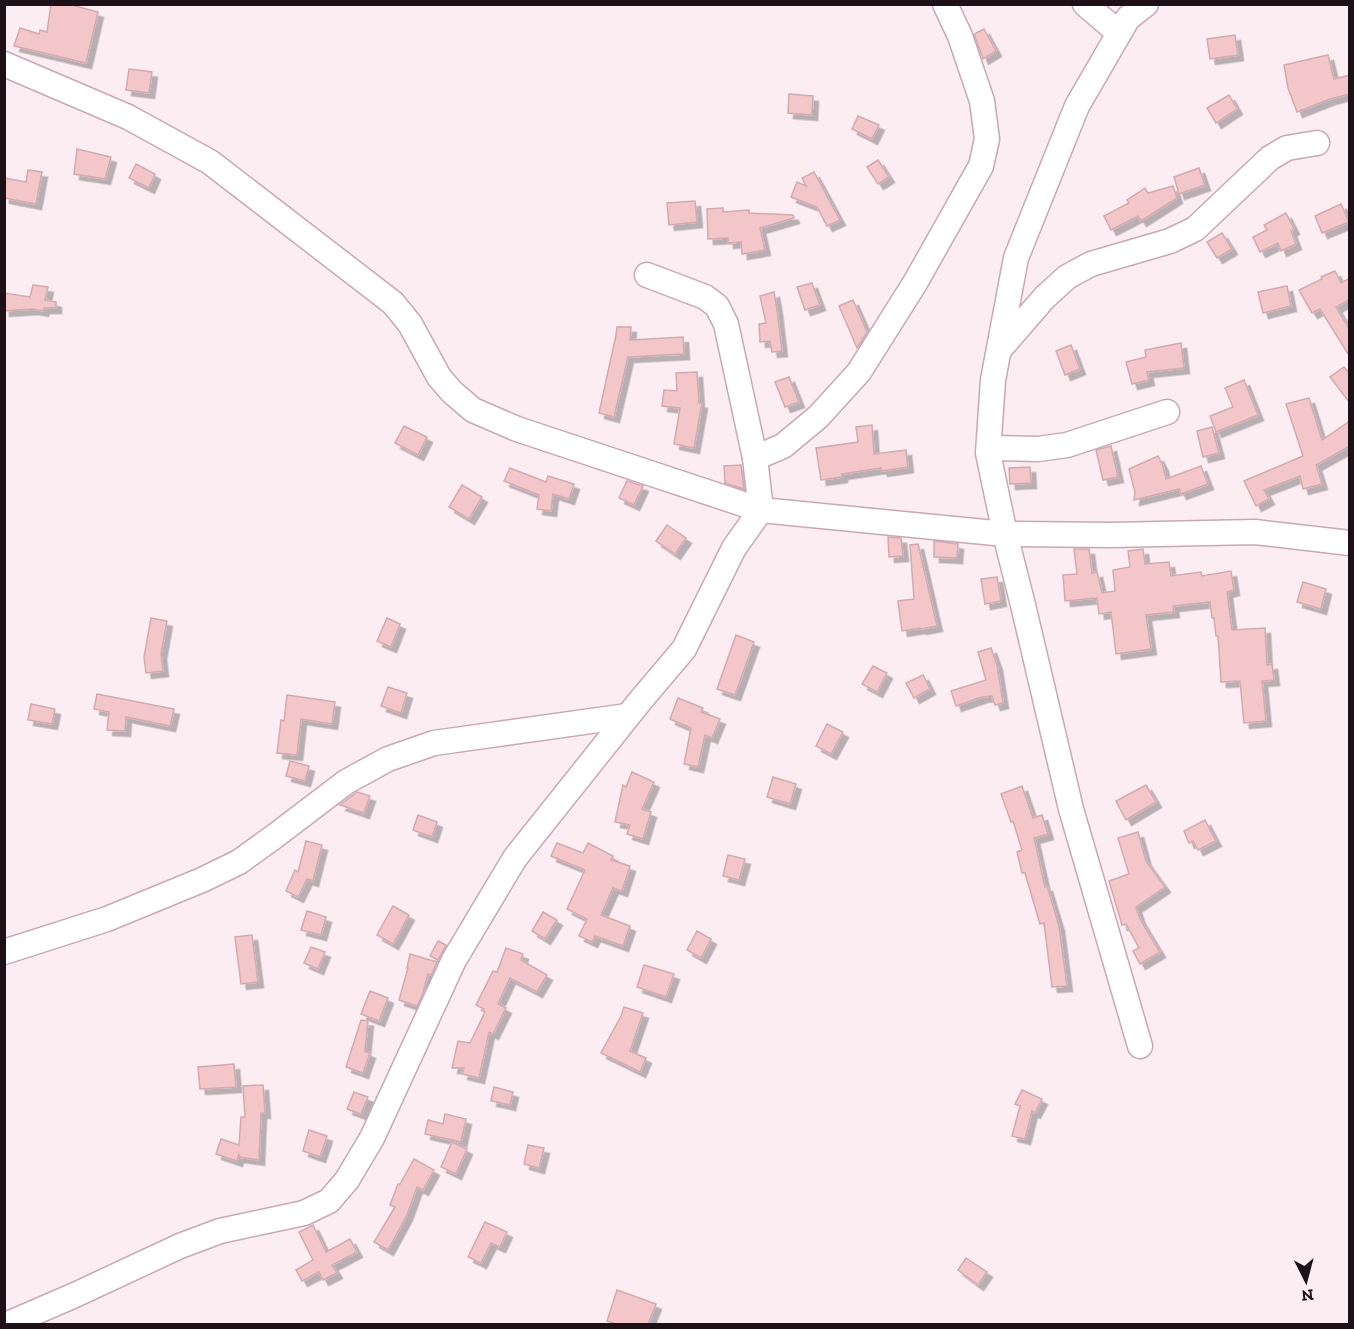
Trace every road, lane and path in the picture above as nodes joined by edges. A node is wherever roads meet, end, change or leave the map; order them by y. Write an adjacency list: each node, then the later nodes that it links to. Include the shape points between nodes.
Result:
1 (945, 4): 11 (street, via 982,101 987,139 981,166 859,372 819,417 783,446)
2 (1084, 4): 4 (street)
3 (1146, 4): 4 (street, via 1128,18)
4 (1119, 33): 8 (street, via 1077,106 1016,258)
5 (4, 64): 12 (street, via 128,117 210,162 393,303 410,324 438,377 473,410 517,429)
6 (1317, 143): 8 (street, via 1287,148 1270,158 1195,229 1170,242 1091,264 1067,277)
7 (647, 276): 11 (street, via 705,297 717,306 726,324)
8 (998, 350): 10 (street)
9 (1167, 412): 10 (street, via 1067,445)
10 (989, 448): 13 (street)
11 (755, 458): 12 (street)
12 (761, 510): 13 (street); 15 (street, via 734,548 684,649)
13 (1005, 534): 14 (street, via 1255,532); 17 (street, via 1071,809)
14 (1350, 543)
15 (627, 716): 16 (street, via 434,743 388,759 346,782 239,862 107,919); 18 (street, via 515,858 454,960 372,1138 347,1180 329,1201 304,1213 220,1231 180,1246)
16 (4, 952)
17 (1140, 1047)
18 (8, 1324)

